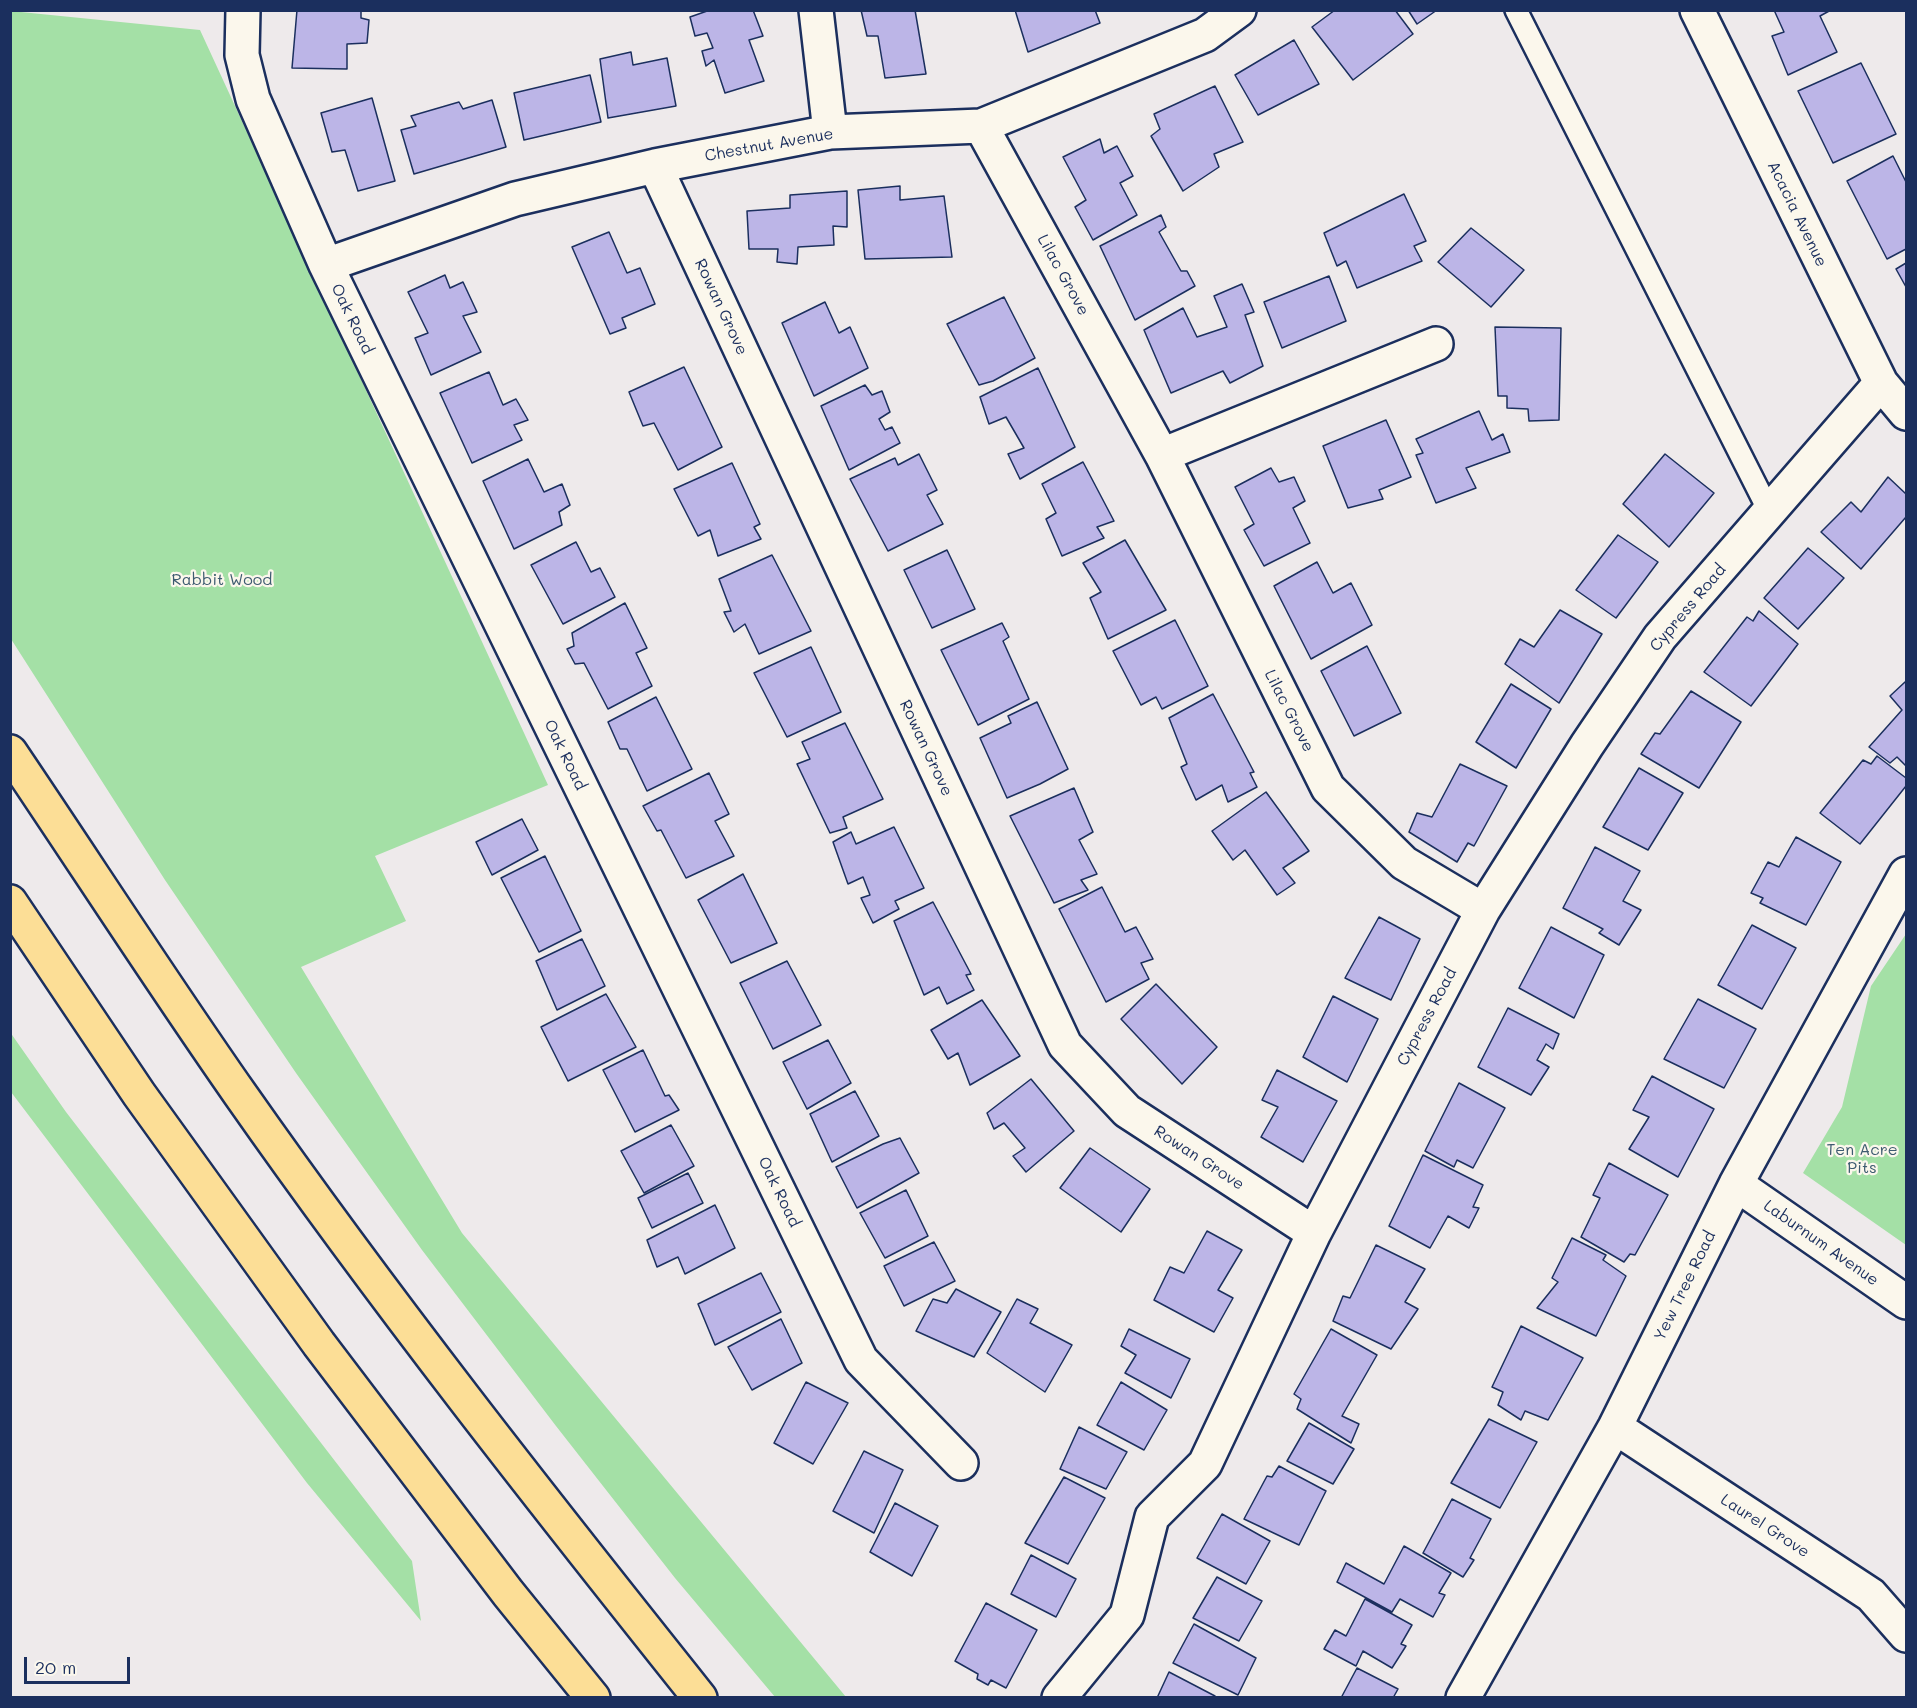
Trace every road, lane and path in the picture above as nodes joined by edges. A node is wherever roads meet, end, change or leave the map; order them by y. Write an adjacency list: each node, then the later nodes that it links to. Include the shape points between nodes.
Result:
1 (243, 10): 9 (street, Oak Road, via 242,55 253,99)
2 (816, 10): 7 (street)
3 (1239, 10): 6 (street, Chestnut Avenue, via 1204,35)
4 (1516, 10): 14 (lane)
5 (1697, 10): 11 (street, Acacia Avenue)
6 (981, 126): 7 (street, Chestnut Avenue); 13 (street, Lilac Grove)
7 (830, 132): 8 (street, Chestnut Avenue)
8 (655, 166): 9 (street, Chestnut Avenue, via 515,199); 20 (street, Rowan Grove, via 1065,1045 1127,1111)
9 (326, 265): 23 (street, Oak Road, via 861,1360)
10 (1436, 344): 13 (street)
11 (1881, 383): 12 (street, Acacia Avenue); 14 (street, Cypress Road)
12 (1906, 413)
13 (1162, 455): 18 (street, Lilac Grove, via 1328,788 1404,863)
14 (1770, 513): 18 (street, Cypress Road, via 1660,637)
15 (10, 752): 26 (highway, via 240,1093 393,1305)
16 (1906, 874): 19 (street, Yew Tree Road)
17 (10, 903): 25 (highway, via 138,1094 312,1334 508,1593)
18 (1483, 910): 20 (street, Cypress Road)
19 (1736, 1184): 21 (street, Laburnum Avenue); 22 (street, Yew Tree Road)
20 (1314, 1233): 27 (street, Cypress Road, via 1205,1464 1152,1517 1127,1615)
21 (1906, 1302)
22 (1615, 1427): 24 (street, Laurel Grove, via 1872,1595); 28 (street, Yew Tree Road)
23 (962, 1462)
24 (1906, 1635)
25 (593, 1698)
26 (700, 1698)
27 (1059, 1698)
28 (1463, 1698)

